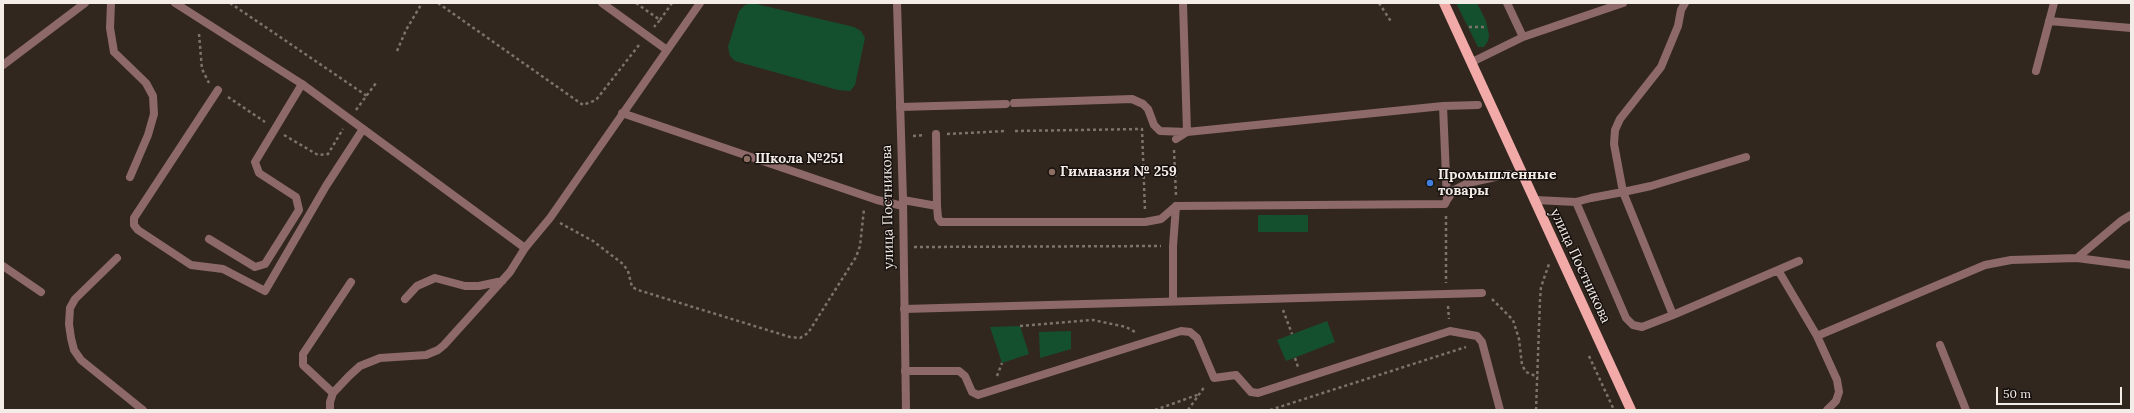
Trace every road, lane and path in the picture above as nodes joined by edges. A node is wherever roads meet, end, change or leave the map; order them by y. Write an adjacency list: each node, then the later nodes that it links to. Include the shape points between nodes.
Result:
1 (86, 3): 29 (street)
2 (111, 3): 52 (street, via 110,28 114,52 146,83 153,96 154,114)
3 (175, 3): 19 (street)
4 (230, 3): 34 (path)
5 (422, 3): 27 (path)
6 (438, 3): 24 (path, via 583,105 596,100)
7 (602, 3): 24 (street)
8 (636, 3): 20 (path)
9 (672, 3): 20 (path)
10 (700, 3): 26 (street)
11 (897, 3): 39 (street, улица Постникова)
12 (1183, 3): 46 (street)
13 (1380, 3): 22 (path)
14 (1444, 3): 28 (main road, улица Постникова)
15 (1507, 3): 25 (street)
16 (1623, 3): 25 (street)
17 (1685, 3): 53 (street, via 1661,67 1614,130 1614,144)
18 (2054, 3): 21 (street)
19 (198, 17): 32 (street); 33 (path, via 202,70 208,81)
20 (660, 20): 24 (path)
21 (2049, 21): 23 (street); 30 (street)
22 (1392, 23)
23 (2131, 28)
24 (647, 35): 26 (street)
25 (1523, 37): 28 (street)
26 (667, 50): 40 (street)
27 (397, 51)
28 (1472, 62): 55 (main road, улица Постникова)
29 (3, 65)
30 (2036, 70)
31 (376, 83): 34 (path)
32 (302, 84): 41 (street); 42 (street)
33 (218, 90): 42 (path); 43 (street, via 134,218 134,225 191,265 223,269 265,290)
34 (367, 96): 41 (path)
35 (1006, 104): 39 (street)
36 (1014, 104): 46 (street, via 1132,99 1148,109 1154,125 1160,131)
37 (1478, 105): 38 (street)
38 (1443, 106): 46 (street); 56 (street)
39 (900, 107): 58 (street, улица Постникова)
40 (622, 113): 54 (street); 62 (street)
41 (349, 119): 42 (path, via 328,154 318,155); 43 (street)
42 (275, 129): 64 (street, via 255,162 259,173 296,197 299,210 265,264 255,267)
43 (363, 129): 67 (street)
44 (1006, 131): 47 (path)
45 (1015, 131): 63 (path, via 1142,129)
46 (1187, 132): 49 (street)
47 (936, 134): 48 (path); 59 (street)
48 (913, 136)
49 (1176, 139): 60 (path)
50 (1746, 156): 53 (street, via 1651,186)
51 (1509, 174): 56 (street, via 1468,183 1454,190)
52 (130, 177)
53 (1623, 192): 57 (street); 84 (street)
54 (865, 195): 58 (street); 62 (path, via 860,246 856,257 808,332 800,338 638,290 632,287 628,271 614,257 592,241)
55 (1535, 200): 57 (street); 105 (main road, улица Постникова)
56 (1446, 202): 60 (street); 79 (path)
57 (1576, 202): 84 (street, via 1626,318 1633,325 1642,327)
58 (903, 203): 59 (street); 83 (street, улица Постникова)
59 (937, 206): 63 (street, via 938,218 945,223)
60 (1176, 206): 63 (street, via 1161,220); 65 (street)
61 (2131, 215): 69 (street)
62 (550, 218): 67 (street)
63 (1145, 222)
64 (209, 239)
65 (1173, 246): 66 (path); 82 (street)
66 (914, 247)
67 (525, 248): 75 (street)
68 (117, 258): 97 (street, via 75,299 70,308 71,338 81,360)
69 (2077, 258): 72 (street); 88 (street, via 2011,260 1985,265)
70 (1799, 261): 74 (street)
71 (1549, 264): 94 (path, via 1540,300)
72 (2131, 265)
73 (3, 266): 77 (street)
74 (1778, 270): 84 (street); 88 (street)
75 (502, 281): 80 (street, via 472,286 435,278 417,286); 95 (street, via 438,350 426,355 372,360 348,376)
76 (351, 282): 95 (street, via 303,354 303,365)
77 (41, 292)
78 (1482, 293): 79 (street); 94 (path, via 1498,304 1513,320 1519,339 1522,365 1526,372)
79 (1446, 294): 81 (street); 86 (path)
80 (406, 299)
81 (1279, 299): 82 (street); 87 (path)
82 (1173, 302): 83 (street)
83 (904, 310): 92 (street, улица Постникова)
84 (1672, 315)
85 (1020, 326): 89 (path, via 1092,320 1126,327)
86 (1450, 331): 90 (street, via 1477,336); 93 (street, via 1258,393 1251,392 1236,375 1218,379)
87 (1292, 334)
88 (1817, 336): 106 (street, via 1837,380 1839,392 1836,401)
89 (1151, 340): 92 (street, via 978,395 972,392 965,376 959,371); 93 (street, via 1181,331 1190,332 1196,338)
90 (1482, 342): 102 (path); 103 (street)
91 (1940, 345): 107 (street)
92 (905, 371): 99 (street, улица Постникова)
93 (1212, 375): 96 (path)
94 (1538, 377): 104 (path)
95 (333, 393): 98 (street)
96 (1200, 394): 100 (path); 101 (path)
97 (143, 410)
98 (330, 410)
99 (906, 410)
100 (1155, 410)
101 (1188, 410)
102 (1270, 410)
103 (1500, 410)
104 (1536, 410)
105 (1631, 410)
106 (1828, 410)
107 (1966, 410)

